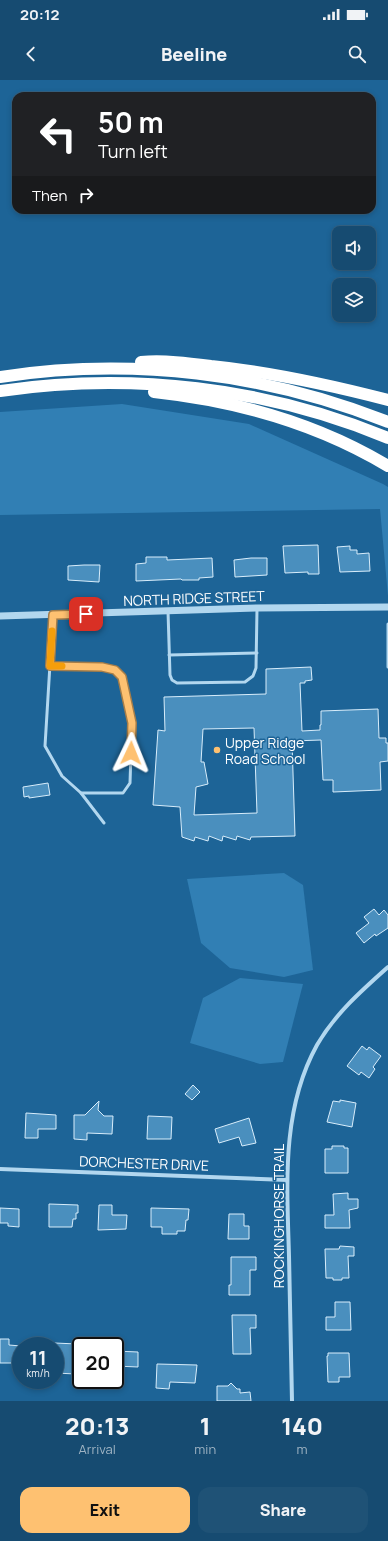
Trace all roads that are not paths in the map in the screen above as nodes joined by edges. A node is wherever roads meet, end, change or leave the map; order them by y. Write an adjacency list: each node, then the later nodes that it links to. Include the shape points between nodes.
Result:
1 (77, 369): 2 (highway); 5 (highway, via 143,361 236,368); 6 (highway, via 158,370 239,380 280,388)
2 (0, 377)
3 (76, 384): 4 (highway); 7 (highway, via 157,384 238,394 317,413); 8 (highway, via 190,396 251,408 329,436)
4 (0, 391)
5 (388, 400)
6 (388, 422)
7 (388, 438)
8 (388, 466)
9 (388, 607): 10 (street, NORTH RIDGE STREET)
10 (257, 608): 11 (street, NORTH RIDGE STREET); 16 (lane)
11 (168, 611): 12 (street, NORTH RIDGE STREET); 17 (lane)
12 (53, 615): 13 (street, NORTH RIDGE STREET); 19 (lane)
13 (0, 616)
14 (388, 624): 15 (lane)
15 (388, 635): 18 (lane)
16 (257, 653): 17 (lane); 17 (lane, via 256,668 245,682 177,683 172,680 170,674)
17 (169, 655)
18 (388, 663): 20 (lane)
19 (50, 666): 21 (lane, via 45,746 62,776); 21 (lane, via 102,667 115,670 122,677 132,723 130,783 123,793)
20 (388, 667)
21 (81, 793): 22 (lane)
22 (104, 823)
23 (388, 967): 25 (street, ROCKINGHORSE TRAIL, via 354,997 334,1020 317,1046 294,1107 289,1137)
24 (0, 1169): 25 (street, DORCHESTER DRIVE)
25 (287, 1180): 26 (street, ROCKINGHORSE TRAIL)
26 (292, 1401)

